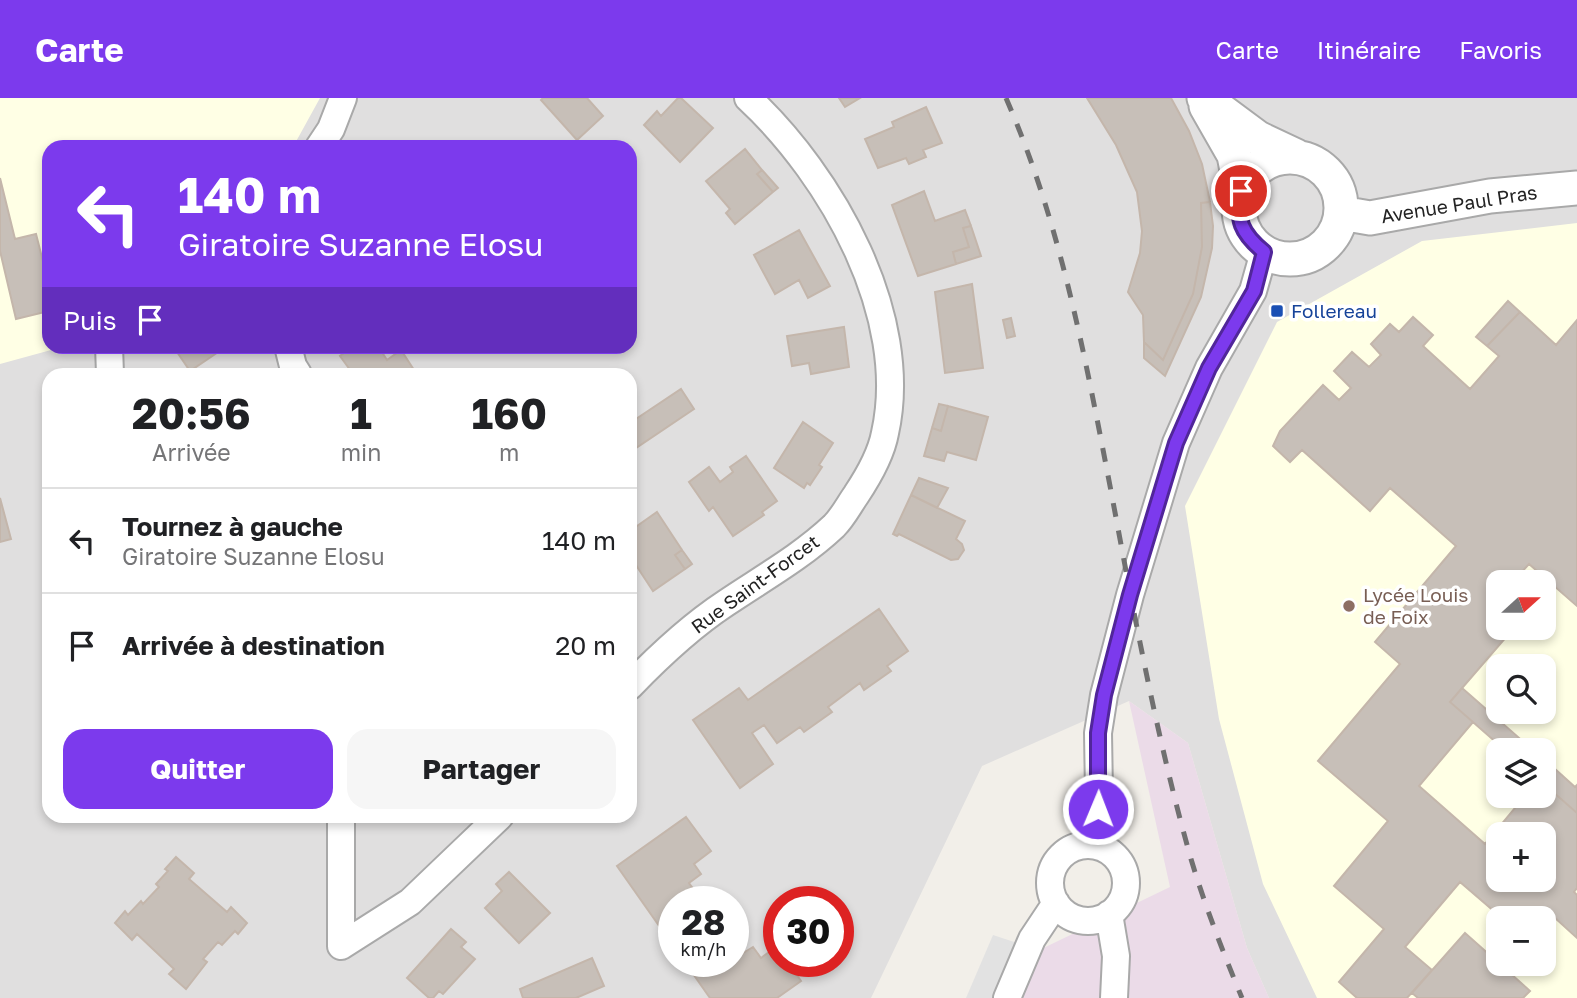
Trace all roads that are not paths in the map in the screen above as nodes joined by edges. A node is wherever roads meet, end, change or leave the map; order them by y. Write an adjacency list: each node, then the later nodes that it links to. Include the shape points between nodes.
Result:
1 (343, 98): 4 (street)
2 (748, 98): 10 (street, Rue Saint-Forcet, via 786,135 846,223 882,314 891,387 885,435 868,477 836,524 791,562 714,612)
3 (1203, 98): 5 (street, via 1258,138); 7 (street, via 1234,155)
4 (323, 140)
5 (1296, 156): 7 (street, via 1263,164); 8 (street, via 1325,170 1340,197)
6 (1577, 188): 8 (street, Avenue Paul Pras, via 1490,196 1370,218)
7 (1241, 191): 9 (street, via 1241,226)
8 (1341, 213): 9 (street, via 1337,229 1314,253 1297,259)
9 (1264, 252): 13 (street, via 1254,291 1209,368 1176,443 1130,595 1098,733)
10 (637, 679)
11 (341, 823): 12 (street, via 341,946 411,902)
12 (493, 823)
13 (1096, 845): 14 (street, via 1080,845 1056,861 1050,874); 15 (street, via 1117,858 1126,881 1124,894)
14 (1056, 903): 15 (street, via 1081,920); 16 (street, via 1032,939)
15 (1110, 914): 17 (street, via 1116,956)
16 (1007, 998)
17 (1114, 998)

